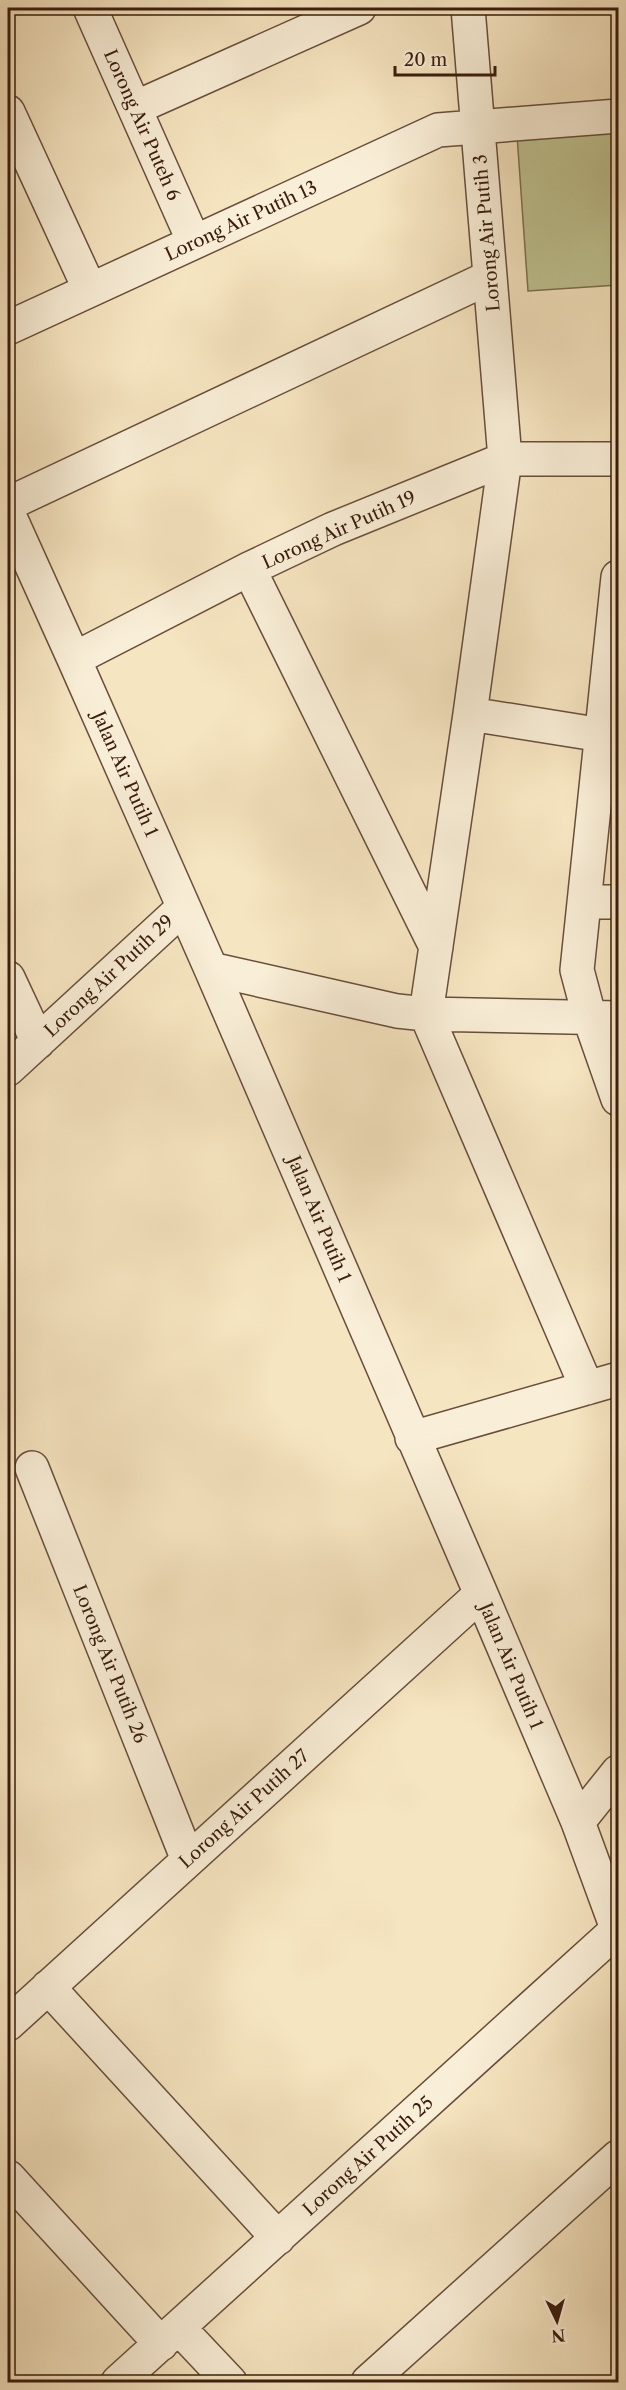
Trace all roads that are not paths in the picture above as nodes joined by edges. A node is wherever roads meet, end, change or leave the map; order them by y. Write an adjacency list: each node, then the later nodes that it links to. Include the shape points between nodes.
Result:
1 (90, 8): 4 (street, Lorong Air Puteh 6)
2 (359, 8): 4 (street)
3 (468, 8): 7 (street, Lorong Air Putih 3)
4 (135, 108): 8 (street, Lorong Air Puteh 6)
5 (8, 112): 10 (street)
6 (618, 116): 7 (street, Lorong Air Putih 13)
7 (478, 127): 8 (street, Lorong Air Putih 13, via 438,130); 9 (street, Lorong Air Putih 3)
8 (194, 242): 10 (street, Lorong Air Putih 13)
9 (490, 277): 12 (street, Lorong Air Putih 3); 14 (street)
10 (90, 290): 11 (street, Lorong Air Putih 13)
11 (8, 328)
12 (505, 459): 13 (street, Lorong Air Putih 19); 16 (street, Lorong Air Putih 19, via 333,529); 19 (street, Lorong Air Putih 3)
13 (618, 459)
14 (8, 504)
15 (8, 513): 18 (street, Jalan Air Putih 1)
16 (249, 569): 18 (street, Lorong Air Putih 19); 24 (street)
17 (618, 577): 20 (street)
18 (74, 659): 23 (street, Jalan Air Putih 1)
19 (470, 714): 20 (street); 24 (street, Lorong Air Putih 3)
20 (610, 735): 21 (street)
21 (584, 902): 22 (street); 28 (street, via 577,970)
22 (618, 902)
23 (183, 908): 25 (street, Jalan Air Putih 1); 29 (street, Lorong Air Putih 29)
24 (436, 947): 27 (street, Lorong Air Putih 3)
25 (211, 969): 27 (street); 34 (street, Jalan Air Putih 1)
26 (8, 978): 29 (street)
27 (426, 1014): 28 (street); 33 (street)
28 (604, 1018): 31 (street)
29 (38, 1042): 30 (street, Lorong Air Putih 29)
30 (8, 1070)
31 (618, 1099)
32 (618, 1379): 33 (street)
33 (587, 1388): 34 (street)
34 (412, 1438): 36 (street, Jalan Air Putih 1)
35 (32, 1468): 39 (street, Lorong Air Putih 26)
36 (481, 1594): 38 (street, Jalan Air Putih 1); 39 (street, Lorong Air Putih 27)
37 (618, 1772): 38 (street)
38 (578, 1822): 40 (street, Jalan Air Putih 1)
39 (188, 1860): 41 (street, Lorong Air Putih 27)
40 (618, 1930): 45 (street, Lorong Air Putih 25)
41 (48, 1987): 42 (street, Lorong Air Putih 27); 45 (street)
42 (8, 2024)
43 (618, 2157): 49 (street)
44 (8, 2177): 46 (street)
45 (278, 2238): 46 (street, Lorong Air Putih 25)
46 (170, 2336): 47 (street, Lorong Air Putih 25); 48 (street)
47 (118, 2382)
48 (230, 2382)
49 (368, 2382)

